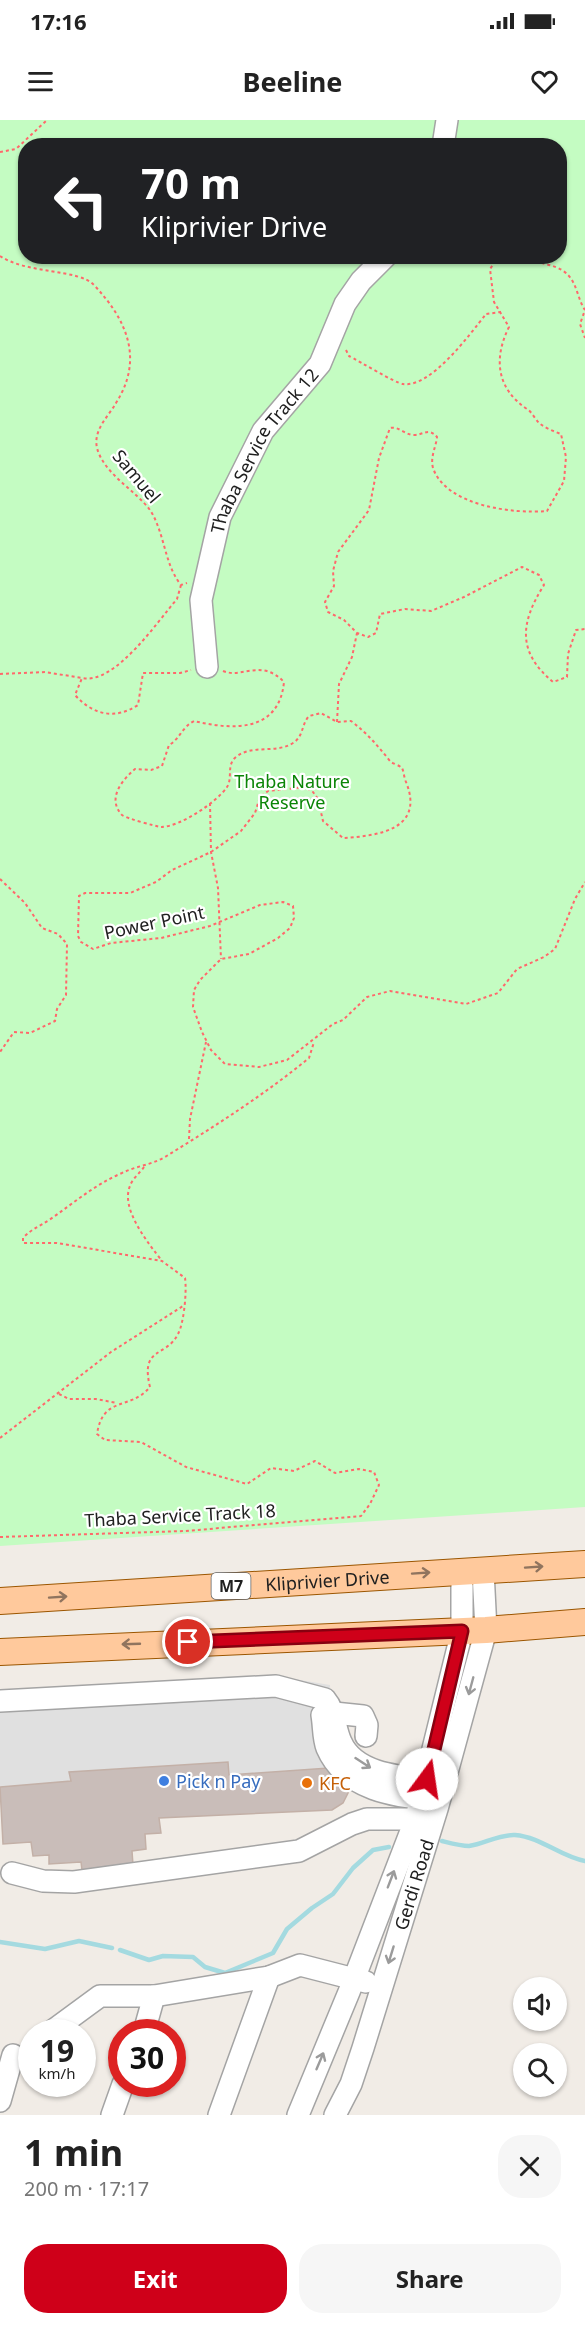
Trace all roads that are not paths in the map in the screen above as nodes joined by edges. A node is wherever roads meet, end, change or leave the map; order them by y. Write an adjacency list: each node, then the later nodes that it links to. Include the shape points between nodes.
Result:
1 (447, 120): 2 (street)
2 (444, 138)
3 (378, 264): 4 (street, Thaba Service Track 12, via 361,281 333,327 320,364 263,431 220,517 201,600)
4 (207, 667)
5 (585, 1564): 6 (main road, Kliprivier Drive / M7, one-way to 5)
6 (473, 1571): 7 (main road, Kliprivier Drive / M7, one-way to 6); 9 (street, Gerdi Road)
7 (0, 1601)
8 (585, 1622): 9 (main road)
9 (474, 1630): 10 (main road, one-way to 10); 15 (street, Gerdi Road)
10 (0, 1652)
11 (303, 1691): 12 (street, via 276,1686); 13 (street, via 325,1699); 15 (street, via 320,1709 327,1747 349,1774 379,1792)
12 (0, 1701)
13 (334, 1713): 14 (street, via 363,1716); 15 (street, one-way to 15, via 342,1744 366,1766)
14 (366, 1736)
15 (430, 1799): 16 (street, via 352,1824 299,1851 74,1882 43,1881); 18 (street, Gerdi Road, one-way to 15); 19 (street, Gerdi Road, one-way to 19)
16 (12, 1873)
17 (269, 1977): 18 (street, via 300,1965); 20 (street); 27 (street)
18 (354, 1978): 19 (street); 28 (street, Gerdi Road, one-way to 18)
19 (381, 1987): 29 (street, Gerdi Road, via 351,2084)
20 (154, 1996): 21 (street, via 100,1996); 22 (street)
21 (69, 2019)
22 (148, 2019)
23 (15, 2053): 25 (street)
24 (118, 2097): 26 (street)
25 (0, 2101)
26 (112, 2115)
27 (219, 2115)
28 (298, 2115)
29 (335, 2115)

